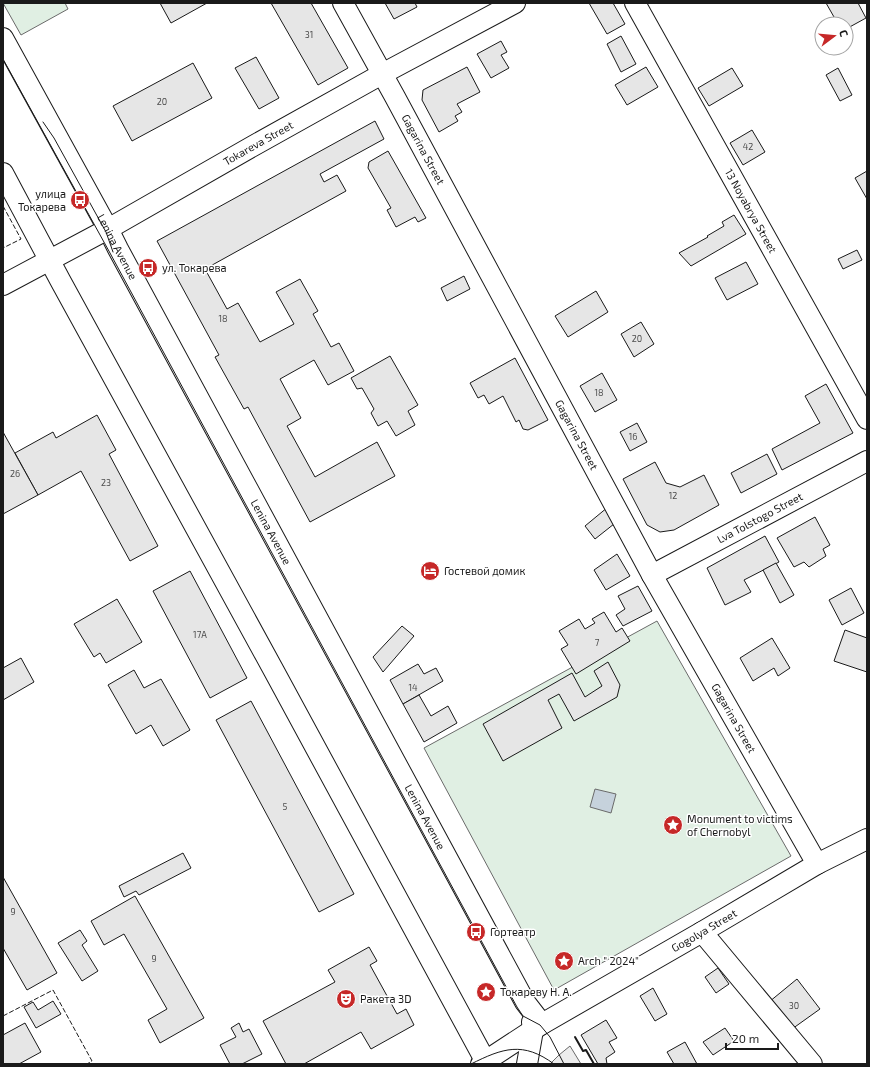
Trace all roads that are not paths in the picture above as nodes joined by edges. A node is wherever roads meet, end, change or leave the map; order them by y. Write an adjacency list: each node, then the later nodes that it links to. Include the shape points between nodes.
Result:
1 (343, 3): 5 (street, Gagarina Street)
2 (515, 3): 5 (street, Tokareva Street)
3 (635, 3): 10 (street, 13 Noyabrya Street)
4 (3, 38): 7 (street, Lenina Avenue)
5 (382, 74): 7 (street, Tokareva Street); 12 (street, Gagarina Street)
6 (3, 174): 8 (street)
7 (108, 229): 8 (street, Tokareva Street); 16 (street, Lenina Avenue)
8 (50, 260): 9 (street, Tokareva Street); 17 (street)
9 (3, 285)
10 (867, 419)
11 (867, 461): 12 (street, Lva Tolstogo Street)
12 (652, 575): 14 (street, Gagarina Street)
13 (867, 839): 14 (street, Gogolya Street)
14 (816, 864): 15 (street, Gogolya Street)
15 (702, 932): 16 (street, Gogolya Street); 19 (street)
16 (537, 1027): 17 (street, Gogolya Street); 18 (street)
17 (484, 1063)
18 (527, 1064)
19 (812, 1064)

